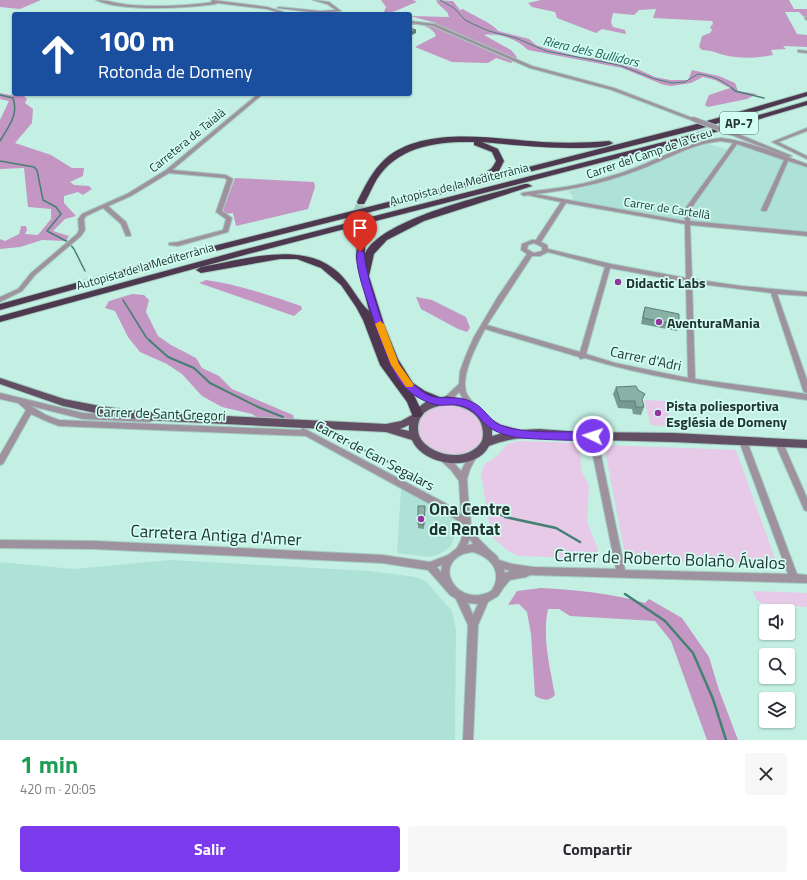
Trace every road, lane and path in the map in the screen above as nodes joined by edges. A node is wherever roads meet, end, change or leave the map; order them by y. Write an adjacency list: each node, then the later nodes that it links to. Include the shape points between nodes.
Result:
1 (98, 0): 5 (street, via 140,6)
2 (210, 0): 5 (street)
3 (315, 0): 6 (street, via 328,3 339,11)
4 (263, 2): 6 (street)
5 (216, 3): 6 (street)
6 (278, 9): 7 (street)
7 (284, 12)
8 (412, 22): 18 (street, bridge, via 434,25 527,66 613,89)
9 (800, 51): 10 (street)
10 (807, 52)
11 (807, 94): 14 (highway, Autopista de la Mediterrània / AP-7)
12 (259, 96): 21 (street, Carretera de Taialà)
13 (807, 103): 17 (highway, Autopista de la Mediterrània / AP-7)
14 (688, 129): 23 (highway, Autopista de la Mediterrània / AP-7); 23 (highway, via 597,145 557,146 472,139 428,142 398,153 381,166 374,174 364,201 384,170 400,156 415,149 438,143 466,141 486,146 498,154 500,164 490,174)
15 (807, 129): 18 (street, via 774,142)
16 (734, 141): 19 (street); 22 (street, Carrer del Camp de la Creu, via 720,139 700,143 632,171 588,184); 27 (street, via 687,210)
17 (672, 142): 35 (highway, via 397,229 383,237 372,248 367,257); 39 (highway, Autopista de la Mediterrània / AP-7, via 241,252)
18 (806, 158)
19 (787, 159): 20 (street); 26 (street)
20 (807, 166)
21 (168, 171): 25 (street, Carretera de Taialà, via 129,195); 31 (street, via 230,179 219,212 228,218 226,231)
22 (524, 194): 24 (street, Carrer de Cartellà)
23 (395, 202): 41 (highway, Autopista de la Mediterrània / AP-7, via 169,260)
24 (564, 202): 27 (street, Carrer de Cartellà); 30 (street)
25 (104, 206): 29 (street, via 124,223); 40 (street, Carretera de Taialà, via 83,216 80,220 82,230 79,235 33,274 20,290)
26 (764, 210)
27 (687, 223): 28 (street, Carrer de Cartellà); 36 (street)
28 (807, 234)
29 (128, 235)
30 (538, 242): 32 (street, via 545,246); 33 (street, via 527,242 523,246)
31 (171, 244)
32 (546, 250): 33 (street, via 540,255); 34 (street)
33 (530, 254): 44 (street)
34 (608, 266): 36 (street); 45 (street)
35 (364, 276): 43 (highway, via 359,228 356,266); 52 (highway, via 395,365 409,385 425,397)
36 (689, 281): 37 (street); 47 (street)
37 (773, 291): 38 (street); 49 (street)
38 (807, 294)
39 (85, 295): 42 (highway, Autopista de la Mediterrània / AP-7); 43 (highway, via 227,264 291,256 310,259 328,267 343,280)
40 (0, 300)
41 (0, 307)
42 (0, 320)
43 (369, 321): 55 (highway, via 384,364 413,402)
44 (483, 326): 45 (street, Carrer d'Adri); 48 (street, via 468,360)
45 (582, 357): 47 (street, Carrer d'Adri)
46 (0, 381): 56 (main road, Carrer de Sant Gregori, via 63,402 100,410)
47 (692, 381): 51 (street, Carrer d'Adri)
48 (462, 385): 52 (street); 53 (street, via 464,397)
49 (807, 390)
50 (0, 396): 54 (street, Carrer de Sant Gregori)
51 (807, 397)
52 (442, 400): 53 (main road); 55 (main road, via 426,406)
53 (471, 405): 57 (main road)
54 (32, 407): 56 (street, Carrer de Sant Gregori, via 98,418); 60 (street, Carrer de Sant Gregori, via 51,421 67,424); 70 (street)
55 (416, 416): 59 (main road, Carrer de Sant Gregori, via 403,424); 63 (main road, via 412,429)
56 (170, 418): 58 (main road, Carrer de Sant Gregori)
57 (487, 422): 61 (main road); 65 (main road, via 489,432)
58 (290, 424): 59 (main road, Carrer de Sant Gregori); 60 (street, Carrer de Can Segalars)
59 (386, 428): 63 (main road, Carrer de Sant Gregori)
60 (306, 433): 73 (street, Carrer de Can Segalars, via 442,506)
61 (520, 434): 62 (main road); 65 (main road)
62 (593, 436): 64 (main road); 81 (street)
63 (414, 437): 69 (main road, via 425,451)
64 (743, 441): 66 (main road); 82 (street)
65 (486, 442): 68 (main road)
66 (779, 443): 67 (main road); 72 (street)
67 (807, 444)
68 (474, 454): 69 (main road, via 459,459); 71 (street)
69 (443, 459): 71 (street)
70 (0, 462)
71 (463, 480): 73 (street)
72 (807, 507)
73 (468, 525): 75 (street, via 465,541); 76 (street, via 476,542)
74 (0, 544): 79 (street, Carretera Antiga d'Amer, via 95,545 382,559)
75 (460, 550): 76 (street, via 473,548); 77 (street)
76 (486, 552): 78 (street)
77 (449, 558): 79 (street); 84 (street, via 445,572)
78 (497, 563): 80 (street, Carrer de Roberto Bolaño Ávalos); 85 (street, via 501,573)
79 (430, 566): 84 (street)
80 (532, 571): 81 (street, Carrer de Roberto Bolaño Ávalos); 85 (street, Carrer de Roberto Bolaño Ávalos, via 508,576)
81 (621, 574): 82 (street, Carrer de Roberto Bolaño Ávalos)
82 (794, 579): 83 (street, Carrer de Roberto Bolaño Ávalos)
83 (807, 579)
84 (448, 586): 86 (street)
85 (499, 586): 87 (street, via 494,594)
86 (460, 597): 87 (street); 88 (street)
87 (485, 599): 88 (street)
88 (473, 625): 89 (street)
89 (468, 740)

